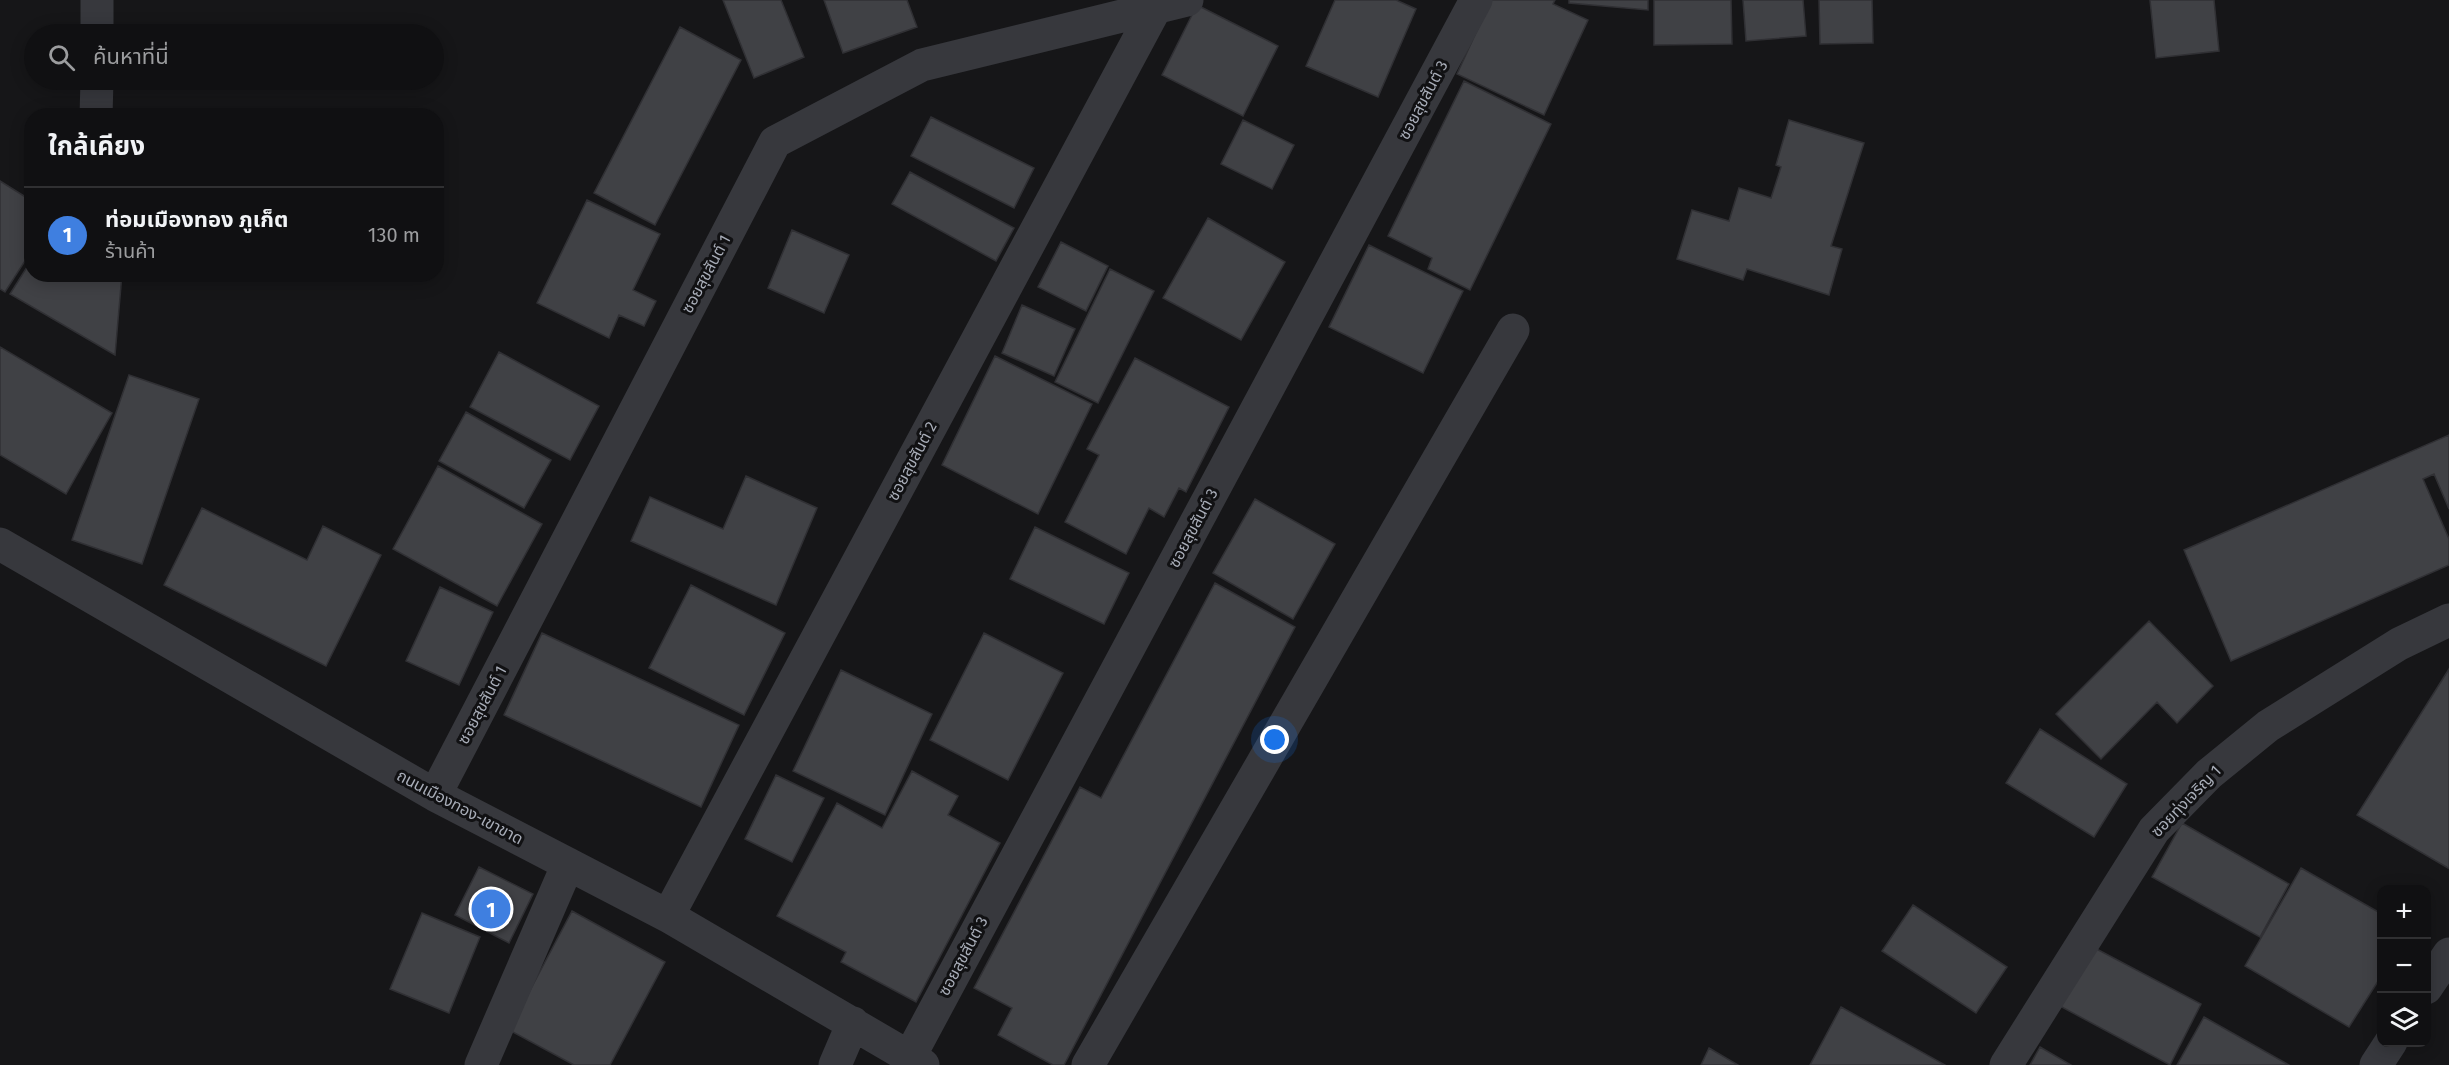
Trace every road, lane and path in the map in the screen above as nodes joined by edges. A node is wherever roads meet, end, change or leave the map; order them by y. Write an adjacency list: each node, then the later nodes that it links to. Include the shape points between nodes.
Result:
1 (97, 0): 5 (street)
2 (1187, 0): 4 (street, ซอยสุขสันต์ 1)
3 (1476, 0): 18 (street, ซอยสุขสันต์ 3)
4 (1156, 7): 11 (street, ซอยสุขสันต์ 1, via 922,65 775,142); 13 (street, ซอยสุขสันต์ 2)
5 (97, 24)
6 (97, 90): 7 (street)
7 (96, 108)
8 (1513, 330): 21 (street)
9 (0, 544): 11 (street, ถนนเมืองทอง-เขาขาด)
10 (2449, 620): 22 (street, ซอยทุ่งเจริญ 1, via 2399,644 2268,726 2209,774 2154,830)
11 (435, 795): 12 (street, ถนนเมืองทอง-เขาขาด)
12 (568, 864): 13 (street, ถนนเมืองทอง-เขาขาด); 19 (street)
13 (668, 916): 16 (street, ถนนเมืองทอง-เขาขาด)
14 (2449, 954): 15 (street)
15 (2431, 982)
16 (854, 1023): 18 (street, ถนนเมืองทอง-เขาขาด); 20 (street)
17 (2388, 1047): 23 (street)
18 (917, 1061)
19 (481, 1065)
20 (835, 1065)
21 (1088, 1065)
22 (2006, 1065)
23 (2376, 1065)

